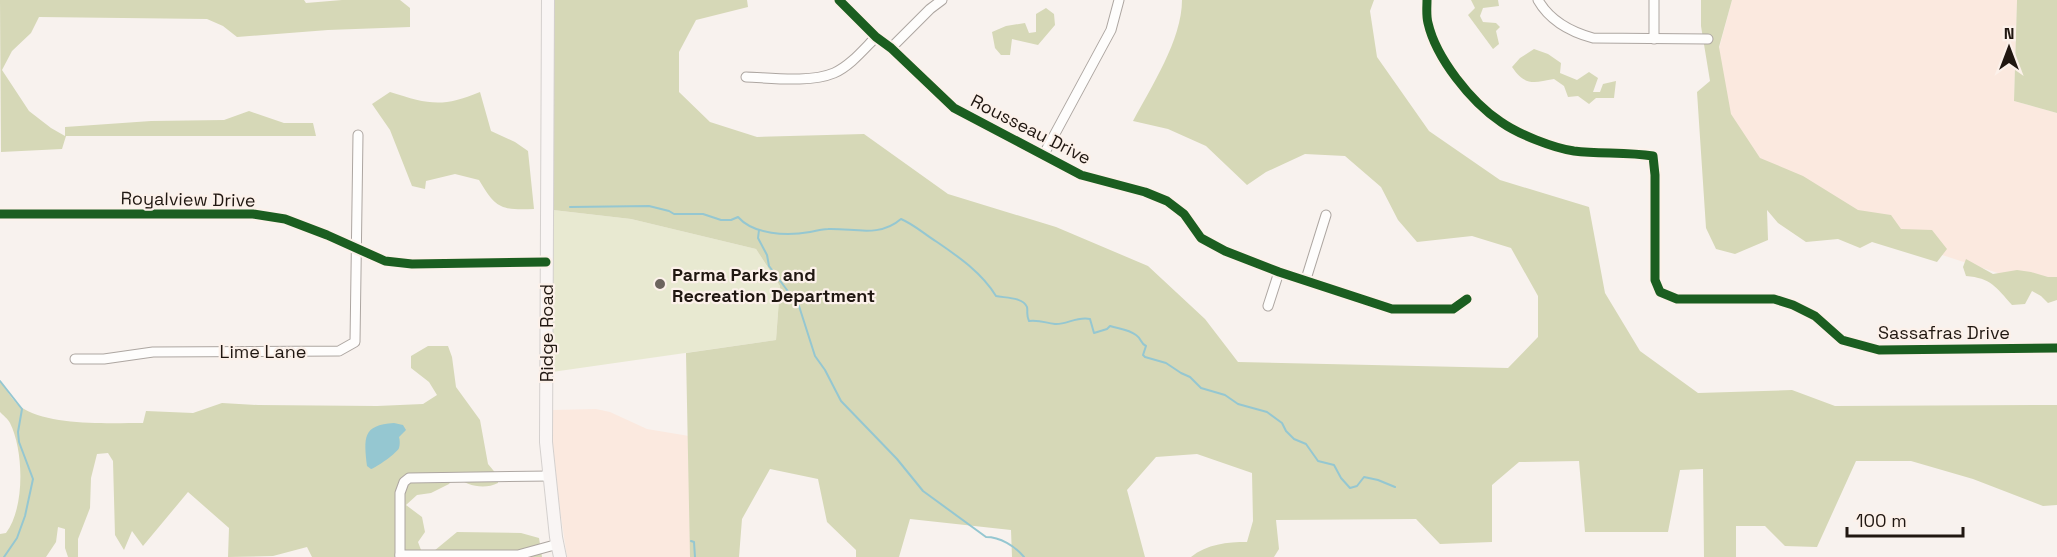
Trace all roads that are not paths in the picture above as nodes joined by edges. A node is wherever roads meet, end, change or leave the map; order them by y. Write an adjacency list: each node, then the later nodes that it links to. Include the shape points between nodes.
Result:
1 (548, 0): 18 (main road, Ridge Road)
2 (839, 0): 8 (street, Rousseau Drive)
3 (942, 0): 11 (street)
4 (1119, 0): 14 (street, via 1111,30)
5 (1427, 0): 23 (street, Sassafras Drive, via 1428,22 1440,52 1457,78 1502,123 1573,151 1653,156 1655,280 1660,292 1677,299 1774,299 1815,316 1842,340 1879,350)
6 (1538, 0): 9 (street, via 1552,18 1582,36)
7 (1654, 0): 9 (street)
8 (876, 37): 11 (street, Rousseau Drive); 12 (street, via 835,73 816,78)
9 (1654, 39): 10 (street)
10 (1708, 39)
11 (891, 48): 14 (street, Rousseau Drive, via 954,108)
12 (746, 77)
13 (358, 135): 17 (street)
14 (1044, 154): 19 (street, Rousseau Drive, via 1081,175 1167,201 1184,214 1201,238)
15 (0, 214): 17 (street, Royalview Drive, via 254,214 285,219)
16 (1326, 215): 20 (street)
17 (356, 248): 18 (street, Royalview Drive, via 385,261 412,264); 24 (street, Lime Lane, via 356,342 339,351 153,352 104,360)
18 (546, 262): 25 (main road, Ridge Road, via 546,442)
19 (1279, 272): 20 (street, Rousseau Drive); 22 (street)
20 (1306, 279): 21 (street, Rousseau Drive, via 1392,309 1453,309)
21 (1467, 299)
22 (1268, 306)
23 (2057, 348)
24 (75, 359)
25 (550, 476): 26 (main road, Ridge Road); 27 (street, via 409,478 400,493)
26 (559, 551): 27 (street)
27 (400, 556)

